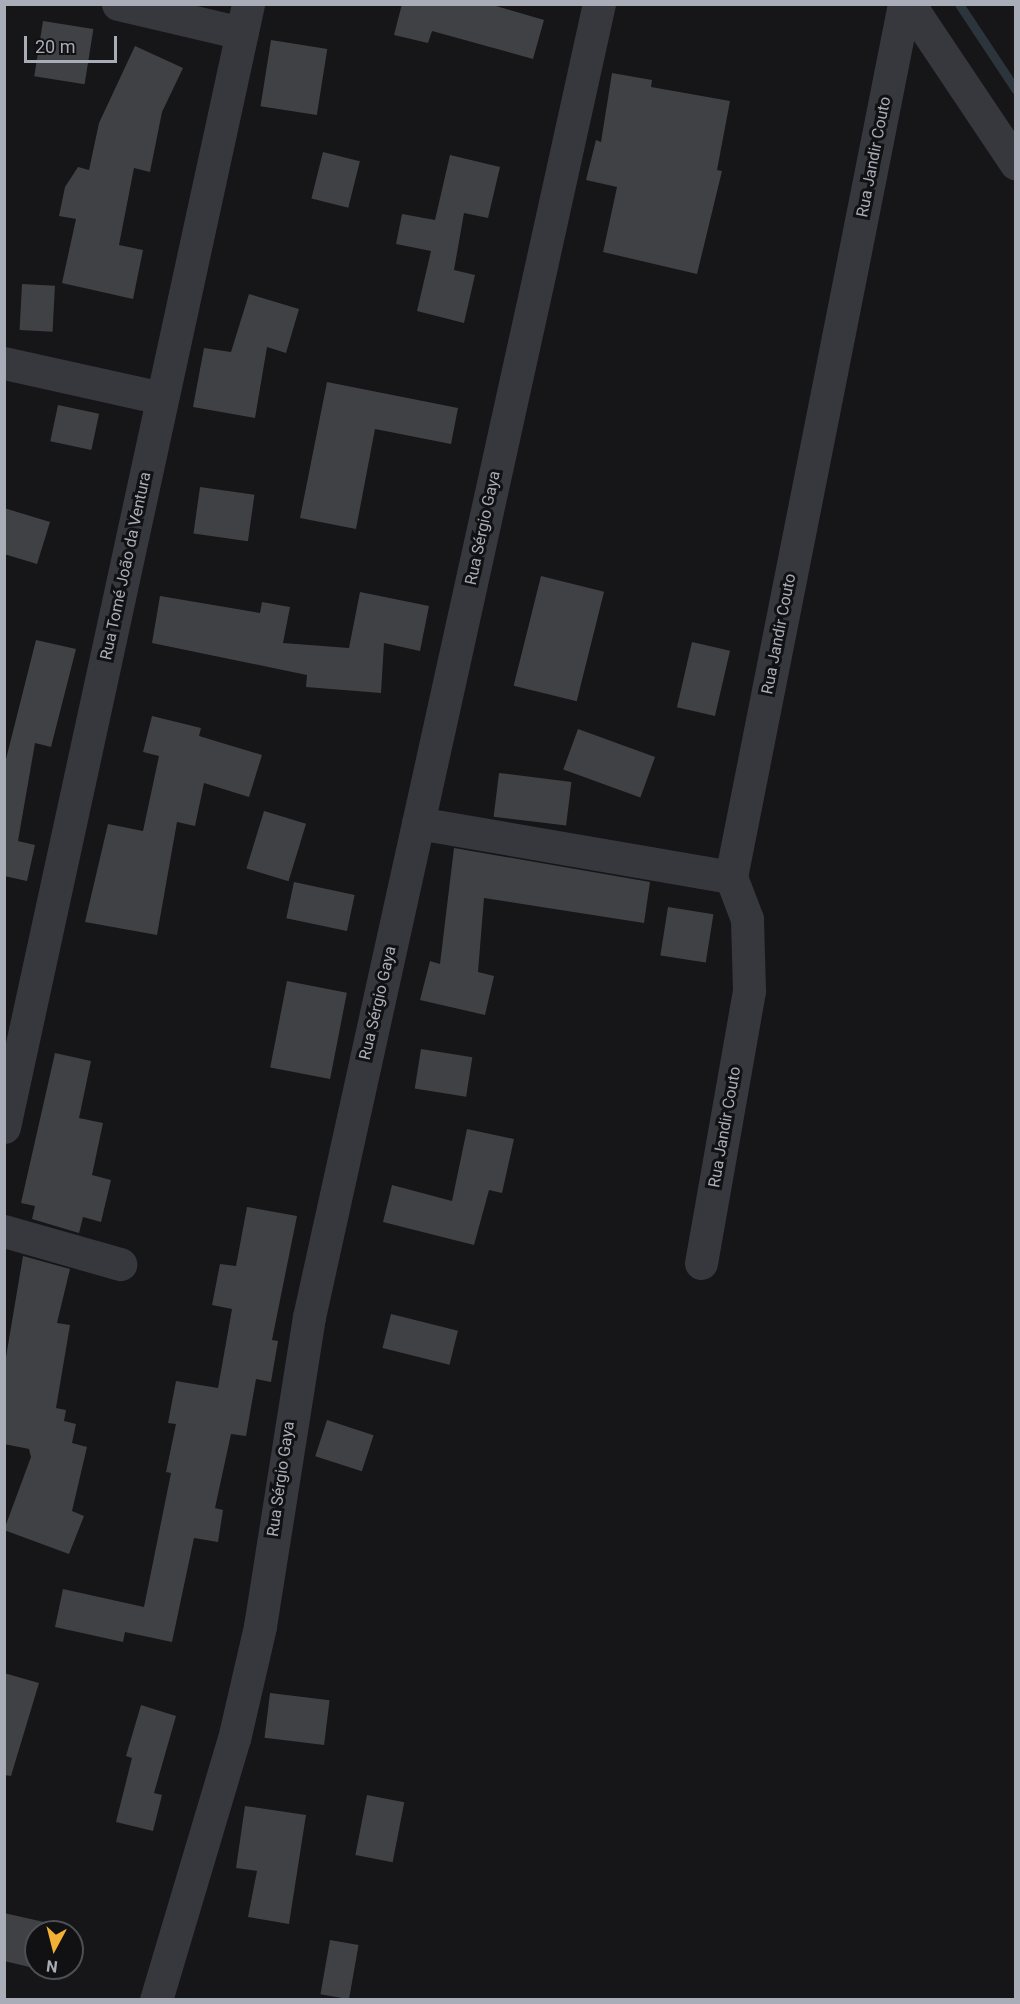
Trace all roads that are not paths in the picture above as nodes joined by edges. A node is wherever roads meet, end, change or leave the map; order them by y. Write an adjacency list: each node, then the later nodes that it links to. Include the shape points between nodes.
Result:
1 (118, 4): 5 (street)
2 (599, 4): 9 (street, Rua Sérgio Gaya)
3 (904, 4): 10 (street, Rua Jandir Couto)
4 (909, 4): 6 (street)
5 (245, 19): 8 (street, Rua Tomé João da Ventura)
6 (1016, 164)
7 (4, 363): 8 (street)
8 (162, 398): 11 (street, Rua Tomé João da Ventura)
9 (418, 823): 10 (street); 16 (street, Rua Sérgio Gaya, via 309,1317 260,1626 234,1739)
10 (731, 877): 14 (street, Rua Jandir Couto, via 747,919 751,962)
11 (13, 1046): 12 (street, Rua Tomé João da Ventura)
12 (4, 1127)
13 (4, 1231): 15 (street)
14 (701, 1263)
15 (120, 1264)
16 (156, 2000)

